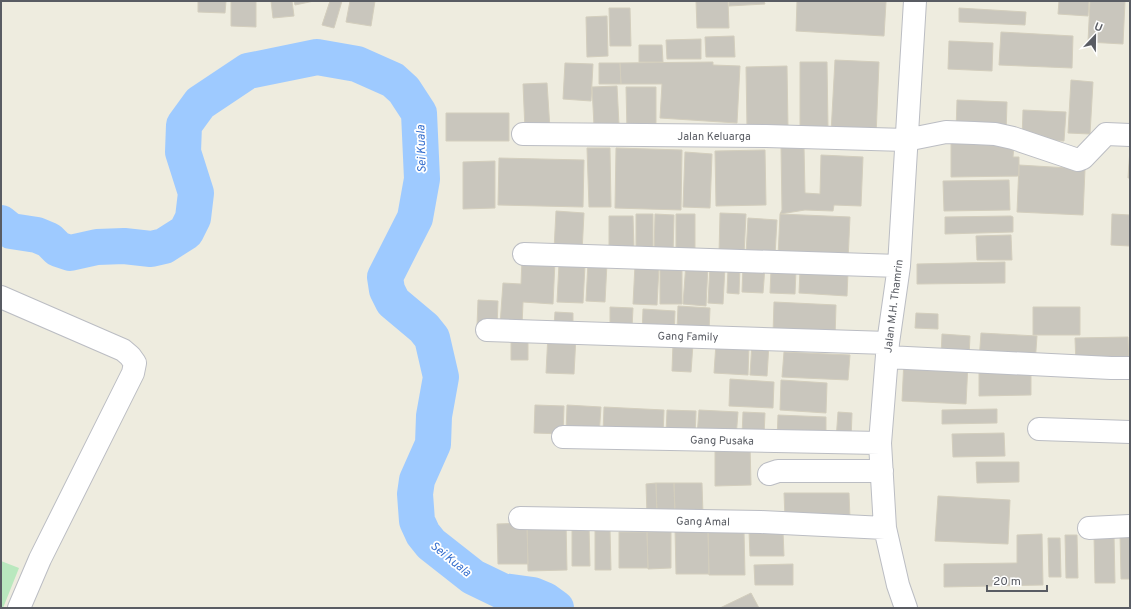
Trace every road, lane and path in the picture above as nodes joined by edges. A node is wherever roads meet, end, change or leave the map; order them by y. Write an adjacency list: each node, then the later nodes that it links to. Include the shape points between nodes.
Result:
1 (915, 1): 4 (street, Jalan M.H. Thamrin)
2 (523, 134): 4 (street, Jalan Keluarga)
3 (1130, 135): 4 (street, Jalan Keluarga, via 1106,134 1084,158 1078,160 995,134 946,132)
4 (906, 140): 6 (street, Jalan M.H. Thamrin)
5 (524, 254): 6 (street)
6 (898, 266): 9 (street, Jalan M.H. Thamrin)
7 (1, 298): 21 (street, via 123,350 135,363 133,373 40,559)
8 (487, 330): 9 (street, Gang Family)
9 (888, 350): 10 (street, Gang Family); 14 (street, Jalan M.H. Thamrin)
10 (1130, 368)
11 (1039, 429): 12 (street)
12 (1130, 432)
13 (563, 437): 14 (street, Gang Pusaka)
14 (880, 442): 15 (street, Jalan M.H. Thamrin)
15 (882, 471): 16 (street, via 778,471); 19 (street, Jalan M.H. Thamrin)
16 (769, 474)
17 (520, 518): 19 (street, Gang Amal, via 761,522)
18 (1130, 526): 20 (street)
19 (885, 528): 22 (street, Jalan M.H. Thamrin)
20 (1090, 528)
21 (19, 608)
22 (906, 608)

